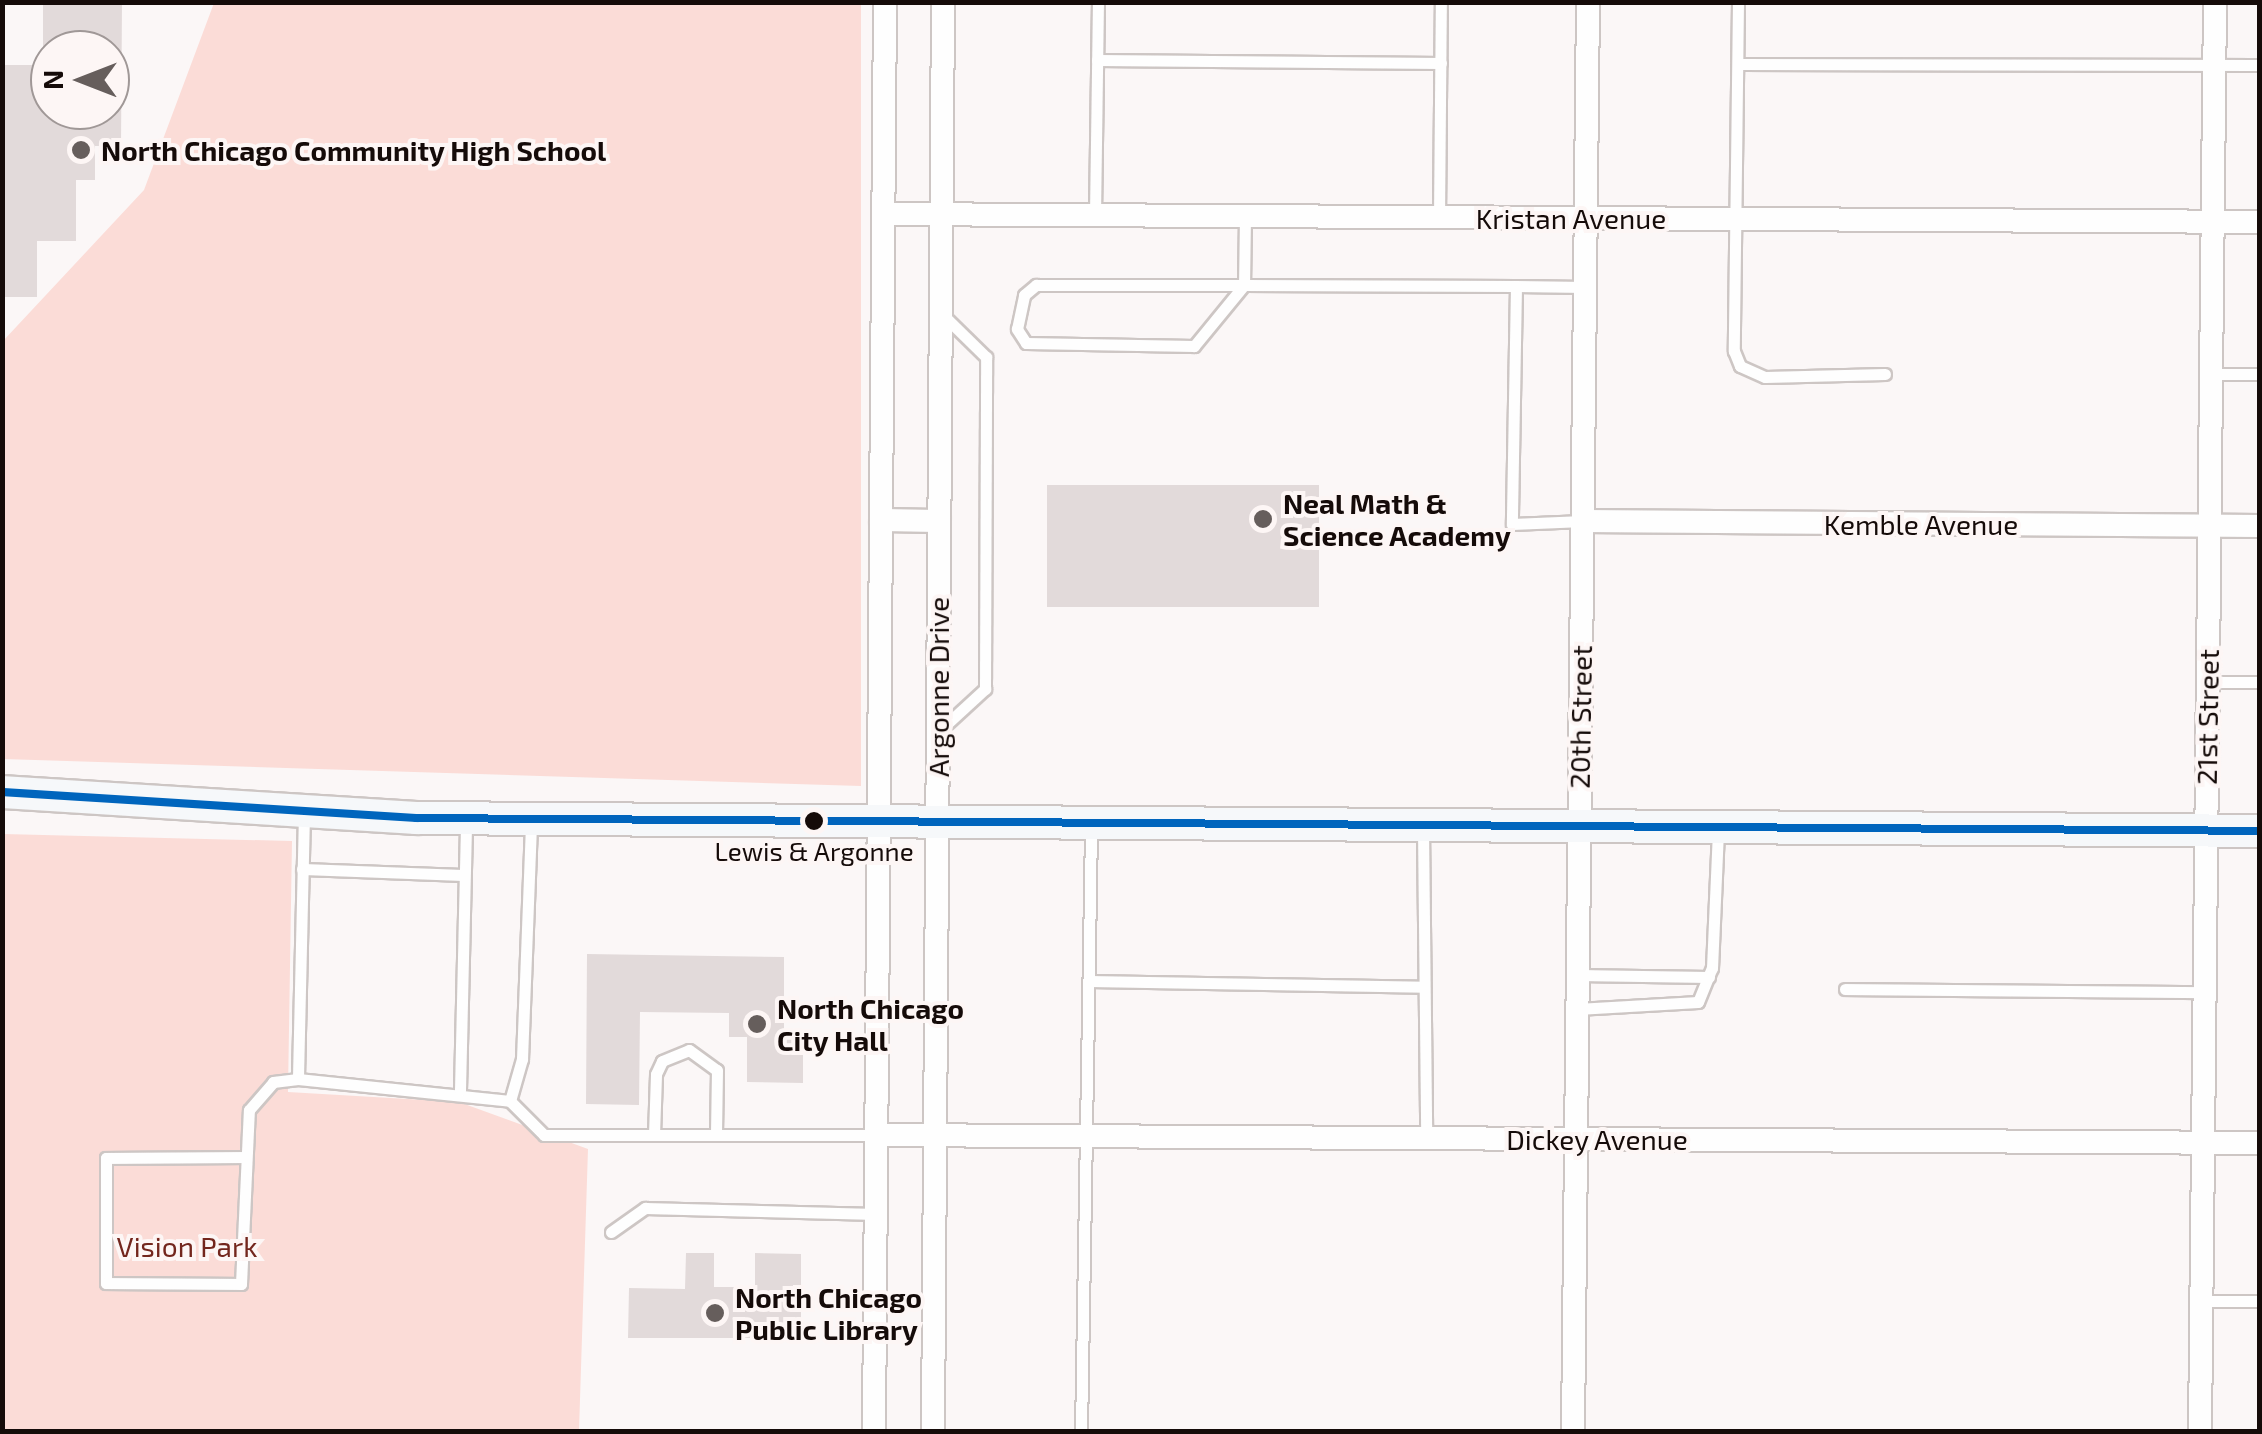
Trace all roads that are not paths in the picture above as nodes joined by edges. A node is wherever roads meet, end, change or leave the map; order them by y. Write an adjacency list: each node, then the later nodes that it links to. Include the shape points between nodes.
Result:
1 (884, 2): 13 (street, Argonne Drive)
2 (943, 2): 14 (street, Argonne Drive)
3 (1098, 2): 8 (lane)
4 (1441, 2): 9 (lane)
5 (1588, 2): 18 (street, 20th Street)
6 (1738, 2): 10 (lane)
7 (2215, 2): 11 (street, 21st Street)
8 (1097, 60): 9 (lane); 15 (lane)
9 (1440, 63): 17 (lane)
10 (1738, 64): 11 (lane); 19 (lane)
11 (2214, 64): 12 (lane); 20 (street, 21st Street)
12 (2260, 65)
13 (883, 214): 14 (street, Kristan Avenue); 29 (street, Argonne Drive)
14 (942, 214): 15 (street, Kristan Avenue); 25 (street, Argonne Drive)
15 (1095, 215): 16 (street, Kristan Avenue)
16 (1245, 216): 17 (street, Kristan Avenue); 22 (lane)
17 (1439, 217): 18 (street, Kristan Avenue)
18 (1586, 218): 19 (street, Kristan Avenue); 24 (street, 20th Street)
19 (1736, 219): 20 (street, Kristan Avenue); 26 (lane, via 1740,366 1784,379)
20 (2212, 222): 21 (street, Kristan Avenue); 27 (street, 21st Street)
21 (2260, 222)
22 (1244, 286): 22 (lane, via 1036,284 1024,295 1017,330 1026,343 1194,346); 23 (lane)
23 (1516, 286): 24 (lane); 31 (lane, via 1512,524)
24 (1585, 287): 31 (street, 20th Street)
25 (941, 312): 30 (street, Argonne Drive); 36 (lane, via 986,358 985,689)
26 (1885, 374)
27 (2211, 374): 28 (lane); 32 (street, 21st Street)
28 (2260, 374)
29 (881, 520): 30 (street); 41 (street, Argonne Drive)
30 (939, 520): 36 (street, Argonne Drive)
31 (1582, 521): 32 (street, Kemble Avenue); 45 (street, 20th Street)
32 (2210, 526): 33 (street, Kemble Avenue); 34 (street, 21st Street)
33 (2260, 526)
34 (2208, 682): 35 (lane); 47 (street, 21st Street)
35 (2260, 682)
36 (938, 732): 42 (street, Argonne Drive)
37 (2, 792): 38 (main road)
38 (304, 810): 39 (main road); 49 (lane)
39 (466, 819): 40 (main road); 50 (lane)
40 (532, 819): 41 (main road); 60 (lane, via 522,1059)
41 (879, 820): 42 (main road); 63 (street, Argonne Drive)
42 (937, 820): 43 (main road); 64 (street, Argonne Drive)
43 (1091, 822): 44 (main road); 53 (lane)
44 (1423, 824): 45 (main road); 54 (lane)
45 (1580, 825): 46 (main road); 51 (street, 20th Street)
46 (1718, 826): 47 (main road); 52 (lane)
47 (2206, 830): 48 (main road); 56 (street, 21st Street)
48 (2260, 831)
49 (302, 869): 50 (lane); 58 (lane)
50 (464, 875): 59 (lane)
51 (1578, 975): 52 (lane); 57 (street, 20th Street)
52 (1709, 976): 57 (lane, via 1698,1002 1686,1009)
53 (1089, 981): 54 (lane); 65 (lane)
54 (1424, 987): 66 (lane)
55 (1844, 989): 56 (lane)
56 (2204, 992): 68 (street, 21st Street)
57 (1578, 1009): 67 (street, 20th Street)
58 (298, 1079): 59 (lane); 70 (lane, via 273,1082 259,1094)
59 (460, 1090): 60 (lane)
60 (510, 1101): 61 (lane, via 544,1135)
61 (654, 1135): 62 (lane); 62 (lane, via 656,1074 662,1062 688,1050 717,1070)
62 (716, 1135): 63 (lane)
63 (876, 1135): 64 (street, Dickey Avenue); 71 (street, Argonne Drive)
64 (935, 1136): 65 (street, Dickey Avenue); 76 (street, Argonne Drive)
65 (1086, 1136): 66 (street, Dickey Avenue); 77 (lane)
66 (1426, 1138): 67 (street, Dickey Avenue)
67 (1576, 1139): 68 (street, Dickey Avenue); 78 (street, 20th Street)
68 (2203, 1143): 69 (street, Dickey Avenue); 73 (street, 21st Street)
69 (2260, 1143)
70 (243, 1157): 70 (lane, via 241,1284 106,1283 106,1158)
71 (876, 1214): 72 (lane, via 645,1208); 75 (street, Argonne Drive)
72 (612, 1232)
73 (2202, 1301): 74 (lane); 79 (street, 21st Street)
74 (2260, 1301)
75 (874, 1432)
76 (932, 1432)
77 (1081, 1432)
78 (1573, 1432)
79 (2200, 1432)

